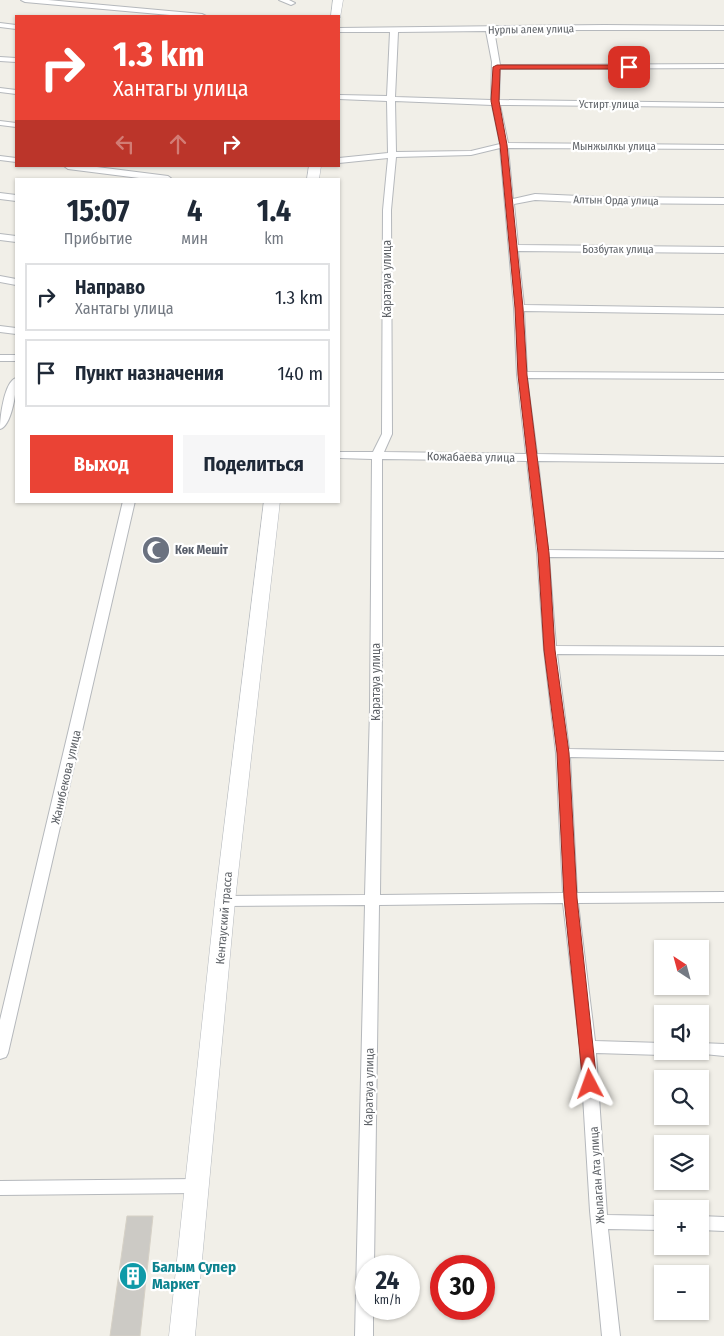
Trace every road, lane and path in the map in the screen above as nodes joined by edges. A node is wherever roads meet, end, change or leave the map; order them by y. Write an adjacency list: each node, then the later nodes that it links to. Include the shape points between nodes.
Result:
1 (25, 0): 5 (street)
2 (283, 0): 4 (street)
3 (338, 0): 6 (main road)
4 (291, 3)
5 (191, 15)
6 (336, 15)
7 (0, 25): 8 (street)
8 (15, 27)
9 (724, 28): 12 (street, Нурлы алем улица)
10 (340, 30): 11 (street, Нурлы алем улица)
11 (394, 30): 12 (street, Нурлы алем улица); 20 (street, Каратауа улица)
12 (490, 30): 16 (street, Жылаган Ата улица)
13 (0, 59): 14 (street)
14 (15, 60)
15 (724, 66): 16 (street)
16 (497, 67): 21 (street, Жылаган Ата улица)
17 (0, 90): 18 (street)
18 (15, 92)
19 (340, 97): 20 (street, Устирт улица)
20 (391, 98): 21 (street, Устирт улица, via 442,102); 27 (street, Каратауа улица)
21 (495, 101): 22 (street, Устирт улица); 25 (street, Жылаган Ата улица)
22 (724, 105)
23 (0, 123): 24 (street)
24 (15, 125)
25 (504, 145): 26 (street, Мынжылкы улица); 27 (street, Мынжылкы улица, via 471,154); 36 (street, Жылаган Ата улица)
26 (724, 147)
27 (392, 155): 30 (street, Мынжылкы улица); 54 (street, Каратауа улица, via 387,210 387,434)
28 (0, 158): 29 (street)
29 (15, 160)
30 (340, 160)
31 (76, 167): 32 (street)
32 (160, 178)
33 (0, 196): 34 (street)
34 (15, 198)
35 (724, 201): 36 (street, Алтын Орда улица, via 536,197)
36 (509, 204): 39 (street, Жылаган Ата улица)
37 (0, 237): 38 (street)
38 (15, 239)
39 (513, 248): 40 (street, Бозбутак улица); 43 (street, Жылаган Ата улица)
40 (724, 250)
41 (0, 279): 42 (street)
42 (15, 282)
43 (519, 308): 44 (street); 49 (street, Жылаган Ата улица)
44 (724, 311)
45 (0, 329): 46 (street)
46 (15, 331)
47 (0, 358): 48 (street)
48 (15, 358)
49 (522, 375): 50 (street); 55 (street, Жылаган Ата улица)
50 (724, 376)
51 (15, 384): 52 (street)
52 (0, 426)
53 (340, 456): 54 (street, Кожабаева улица)
54 (377, 456): 55 (street, Кожабаева улица); 68 (street, Каратауа улица)
55 (531, 457): 56 (street, Кожабаева улица); 59 (street, Жылаган Ата улица)
56 (724, 460)
57 (129, 503): 73 (street, Жанибекова улица)
58 (272, 503): 67 (main road, Кентауский трасса)
59 (543, 553): 60 (street); 61 (street, Жылаган Ата улица)
60 (724, 555)
61 (550, 650): 62 (street); 63 (street, Жылаган Ата улица)
62 (724, 651)
63 (563, 753): 64 (street); 66 (street, Жылаган Ата улица)
64 (724, 756)
65 (724, 897): 66 (street)
66 (570, 898): 68 (street); 69 (street, Жылаган Ата улица)
67 (225, 901): 68 (street); 74 (main road, Кентауский трасса)
68 (373, 901): 81 (street, Каратауа улица)
69 (588, 1048): 70 (street); 76 (street, Жылаган Ата улица)
70 (654, 1049)
71 (709, 1049): 72 (street)
72 (724, 1050)
73 (0, 1053)
74 (196, 1186): 75 (street); 80 (main road, Кентауский трасса)
75 (0, 1188)
76 (600, 1222): 77 (street); 82 (street, Жылаган Ата улица)
77 (654, 1223)
78 (709, 1223): 79 (street)
79 (724, 1224)
80 (182, 1336)
81 (364, 1336)
82 (611, 1336)

